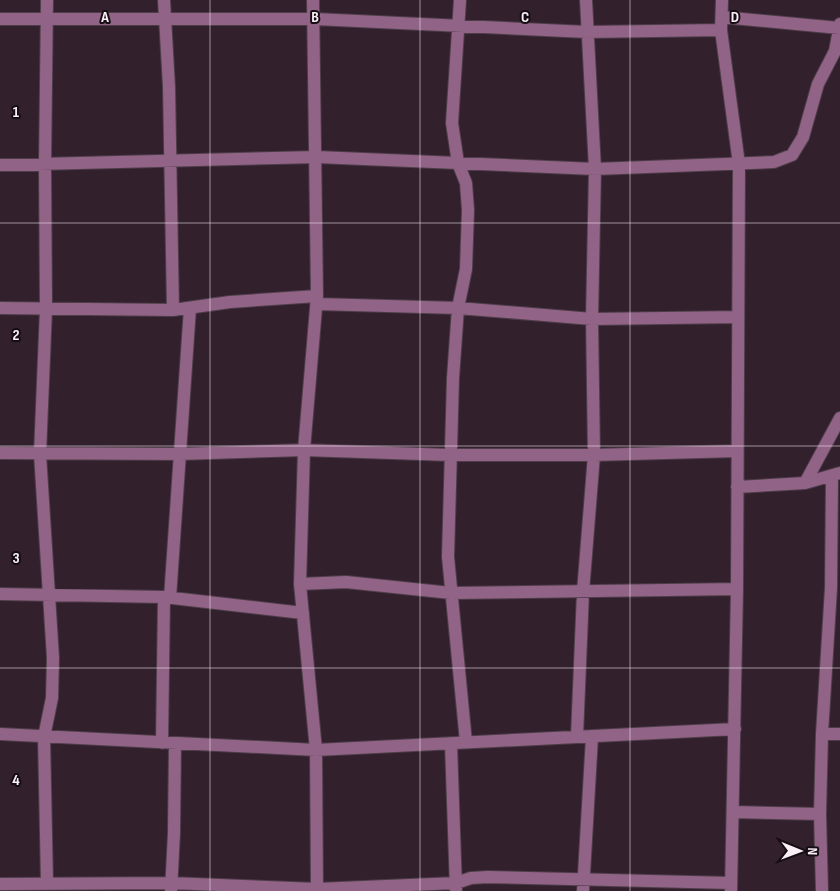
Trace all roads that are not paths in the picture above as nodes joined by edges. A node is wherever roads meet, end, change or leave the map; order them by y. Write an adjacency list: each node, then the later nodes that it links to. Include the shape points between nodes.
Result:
1 (47, 0): 10 (street)
2 (164, 0): 11 (street)
3 (314, 0): 8 (street)
4 (460, 0): 12 (street)
5 (586, 0): 15 (street)
6 (722, 0): 7 (street)
7 (722, 17): 13 (street); 14 (street)
8 (315, 18): 11 (street); 12 (street); 17 (street)
9 (0, 19): 10 (street)
10 (46, 19): 11 (street); 22 (street)
11 (164, 19): 18 (street)
12 (459, 24): 15 (street); 19 (street, via 452,123)
13 (839, 26): 16 (street)
14 (721, 30): 15 (street); 20 (street)
15 (587, 32): 23 (street)
16 (838, 51): 20 (street, via 818,84 803,137 792,155 774,162)
17 (317, 157): 18 (street); 19 (street); 24 (street)
18 (170, 160): 22 (street); 29 (street)
19 (458, 162): 23 (street); 27 (street, via 466,183 468,210 466,269)
20 (739, 164): 23 (street); 30 (street)
21 (0, 165): 22 (street)
22 (45, 165): 28 (street)
23 (595, 169): 31 (street)
24 (317, 300): 26 (street, via 230,302); 27 (street); 33 (street)
25 (0, 308): 28 (street)
26 (190, 308): 29 (street); 37 (street)
27 (458, 308): 31 (street); 38 (street)
28 (46, 309): 29 (street); 36 (street)
29 (173, 310)
30 (738, 318): 31 (street); 34 (street)
31 (592, 319): 39 (street)
32 (840, 418): 41 (street)
33 (304, 450): 37 (street); 38 (street); 43 (street)
34 (737, 451): 39 (street); 42 (street)
35 (0, 453): 36 (street)
36 (40, 454): 37 (street); 48 (street)
37 (180, 454): 49 (street)
38 (450, 455): 39 (street); 46 (street, via 448,557)
39 (594, 455): 45 (street)
40 (836, 474): 41 (street); 51 (street)
41 (805, 483): 42 (street)
42 (737, 487): 44 (street)
43 (300, 584): 46 (street, via 346,582); 50 (street)
44 (737, 590): 45 (street); 52 (street)
45 (583, 592): 46 (street); 56 (street)
46 (451, 593): 59 (street)
47 (0, 594): 48 (street)
48 (47, 594): 49 (street); 57 (street, via 52,698)
49 (167, 598): 50 (street); 60 (street)
50 (303, 613): 62 (street)
51 (835, 614): 54 (street)
52 (735, 729): 58 (street); 63 (street)
53 (0, 734): 57 (street)
54 (822, 734): 55 (street); 64 (street)
55 (840, 734)
56 (577, 736): 58 (street); 59 (street)
57 (44, 737): 60 (street); 67 (street)
58 (592, 737): 66 (street)
59 (466, 742): 61 (street)
60 (168, 743): 62 (street); 68 (street, via 174,833)
61 (451, 744): 62 (street); 69 (street)
62 (316, 750): 71 (street)
63 (733, 812): 64 (street); 70 (street)
64 (820, 814): 72 (street)
65 (0, 884): 67 (street)
66 (583, 885): 69 (street, via 488,877 471,878); 70 (street)
67 (51, 886): 68 (street)
68 (171, 887): 71 (street)
69 (456, 887): 71 (street)
70 (731, 887)
71 (317, 890)
72 (822, 891)

